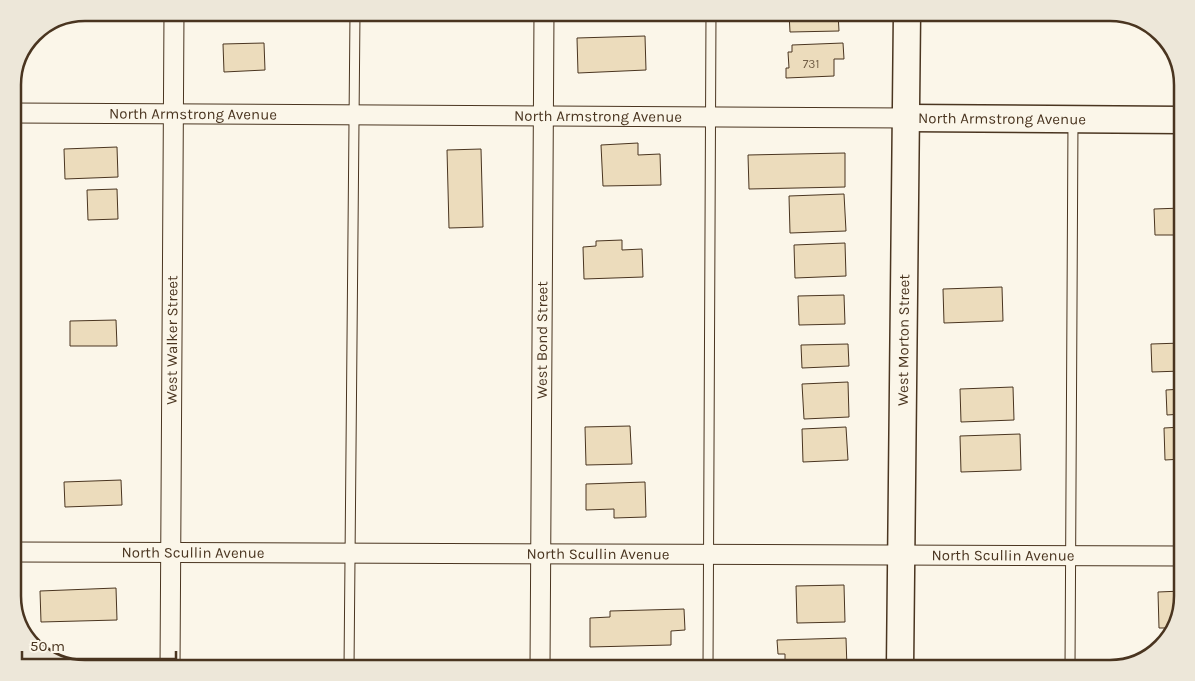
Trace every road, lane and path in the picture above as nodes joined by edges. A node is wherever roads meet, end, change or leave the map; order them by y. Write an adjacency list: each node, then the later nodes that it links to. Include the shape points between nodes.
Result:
1 (174, 21): 7 (street, West Walker Street)
2 (355, 21): 8 (lane)
3 (544, 21): 9 (street, West Bond Street)
4 (711, 21): 10 (lane)
5 (906, 21): 11 (main road, West Morton Street)
6 (21, 113): 7 (street, North Armstrong Avenue)
7 (174, 114): 8 (street, North Armstrong Avenue); 15 (street, West Walker Street)
8 (355, 115): 9 (street, North Armstrong Avenue); 16 (lane)
9 (543, 116): 10 (street, North Armstrong Avenue); 17 (street, West Bond Street)
10 (711, 117): 11 (street, North Armstrong Avenue); 18 (lane)
11 (907, 118): 12 (main road, North Armstrong Avenue); 19 (main road, West Morton Street)
12 (1073, 119): 13 (main road, North Armstrong Avenue); 20 (lane)
13 (1174, 120)
14 (21, 552): 15 (street, North Scullin Avenue)
15 (170, 552): 16 (street, North Scullin Avenue); 22 (street, West Walker Street)
16 (351, 553): 17 (street, North Scullin Avenue); 23 (lane)
17 (541, 554): 18 (street, North Scullin Avenue); 24 (street, West Bond Street)
18 (708, 554): 19 (street, North Scullin Avenue); 25 (lane)
19 (901, 555): 20 (street, North Scullin Avenue); 26 (main road, West Morton Street)
20 (1070, 556): 21 (street, North Scullin Avenue); 27 (lane)
21 (1174, 556)
22 (170, 660)
23 (349, 660)
24 (540, 660)
25 (708, 660)
26 (900, 660)
27 (1070, 660)

